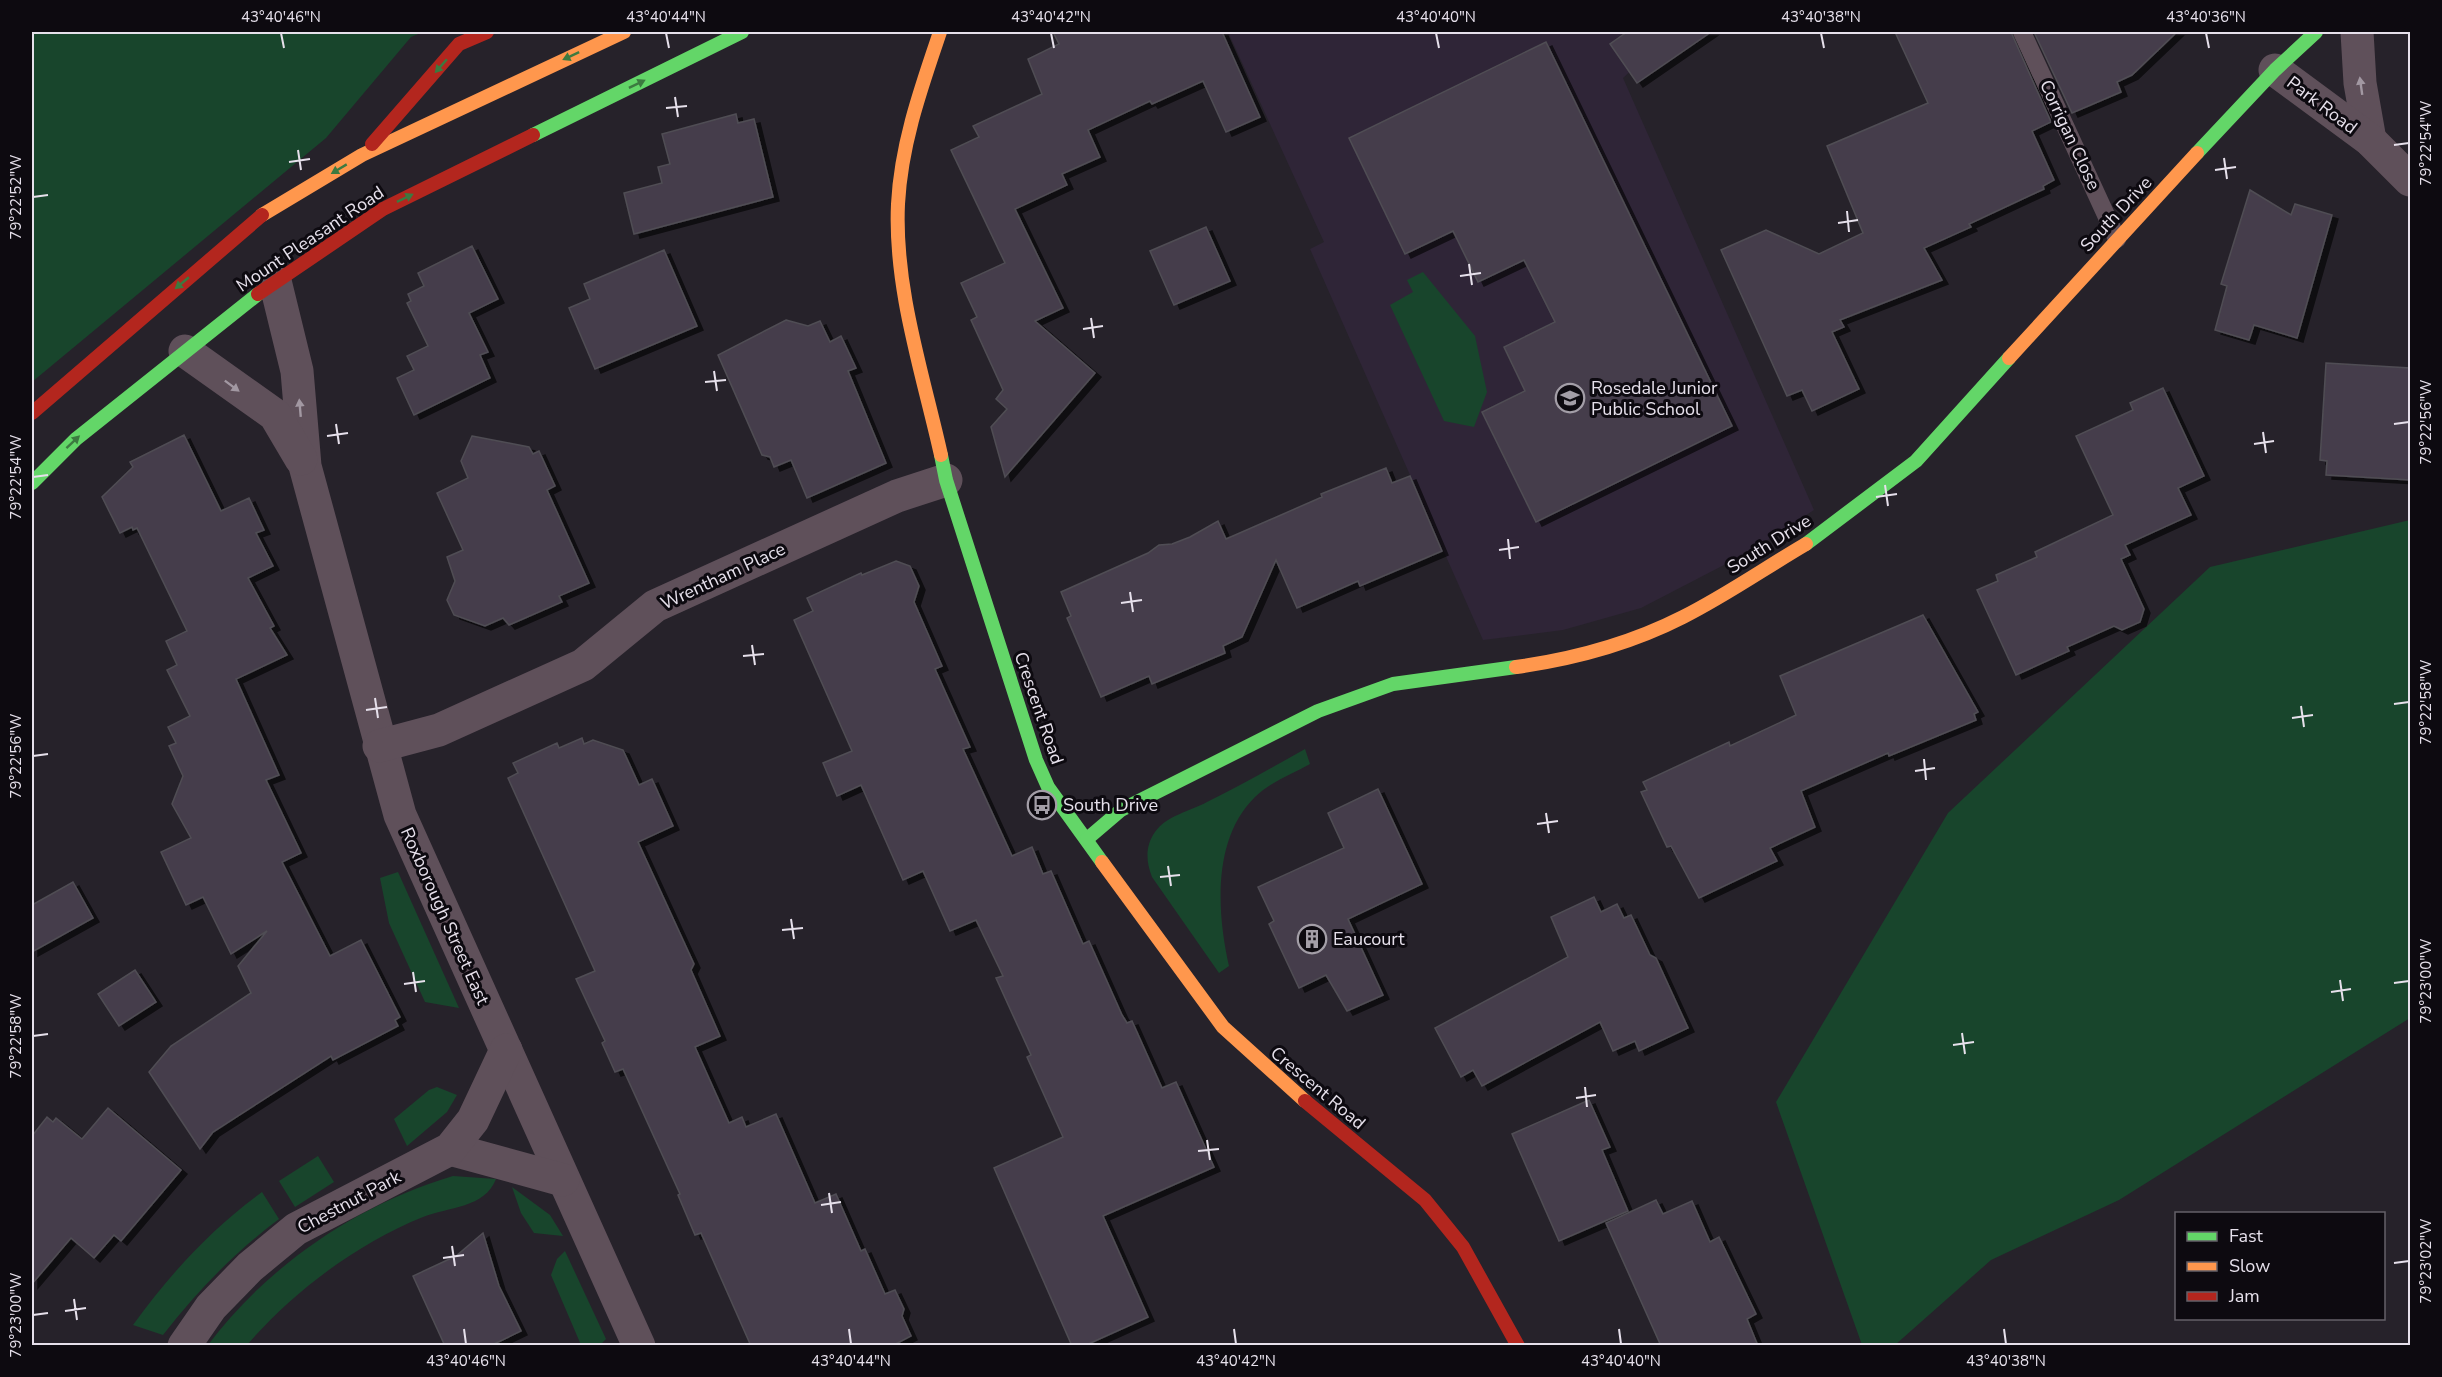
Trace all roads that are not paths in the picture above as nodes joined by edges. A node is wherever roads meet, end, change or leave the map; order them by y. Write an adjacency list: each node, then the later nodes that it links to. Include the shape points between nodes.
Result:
1 (487, 32): 10 (street, one-way to 10, via 459,44)
2 (624, 32): 10 (street, one-way to 10)
3 (742, 32): 13 (street, Mount Pleasant Road, one-way to 3, via 383,209)
4 (940, 32): 17 (street, Crescent Road, via 912,112 898,205 903,284)
5 (2022, 32): 12 (lane, Corrigan Close)
6 (2316, 32): 8 (street, South Drive)
7 (2357, 32): 9 (street, Park Road, one-way to 7, via 2360,83)
8 (2275, 70): 9 (street, Park Road); 12 (street, South Drive)
9 (2370, 140): 11 (street, Park Road)
10 (362, 155): 15 (street, one-way to 15, via 262,216)
11 (2410, 180)
12 (2117, 239): 20 (street, South Drive, via 1916,461 1813,540 1683,617 1628,641 1558,661 1393,684 1318,711 1121,810)
13 (275, 281): 14 (street, Mount Pleasant Road); 16 (street, Roxborough Street East, one-way to 13, via 297,371)
14 (185, 351): 16 (street, Roxborough Street East, one-way to 16, via 274,416); 18 (street, Mount Pleasant Road, one-way to 14, via 76,439)
15 (32, 413)
16 (305, 466): 19 (street, Roxborough Street East)
17 (946, 480): 19 (street, Wrentham Place, via 897,496 655,606 583,665 439,730); 20 (street, Crescent Road, via 1036,760 1048,787)
18 (32, 483)
19 (379, 746): 21 (street, Roxborough Street East, via 400,815)
20 (1087, 838): 26 (street, Crescent Road, via 1223,1027 1278,1079 1425,1200 1463,1247)
21 (506, 1050): 22 (street, Chestnut Park, via 473,1120); 23 (street, Roxborough Street East)
22 (450, 1149): 23 (street); 24 (street, Chestnut Park, via 296,1229 211,1306)
23 (564, 1180): 25 (street, Roxborough Street East)
24 (184, 1346)
25 (639, 1346)
26 (1518, 1346)

